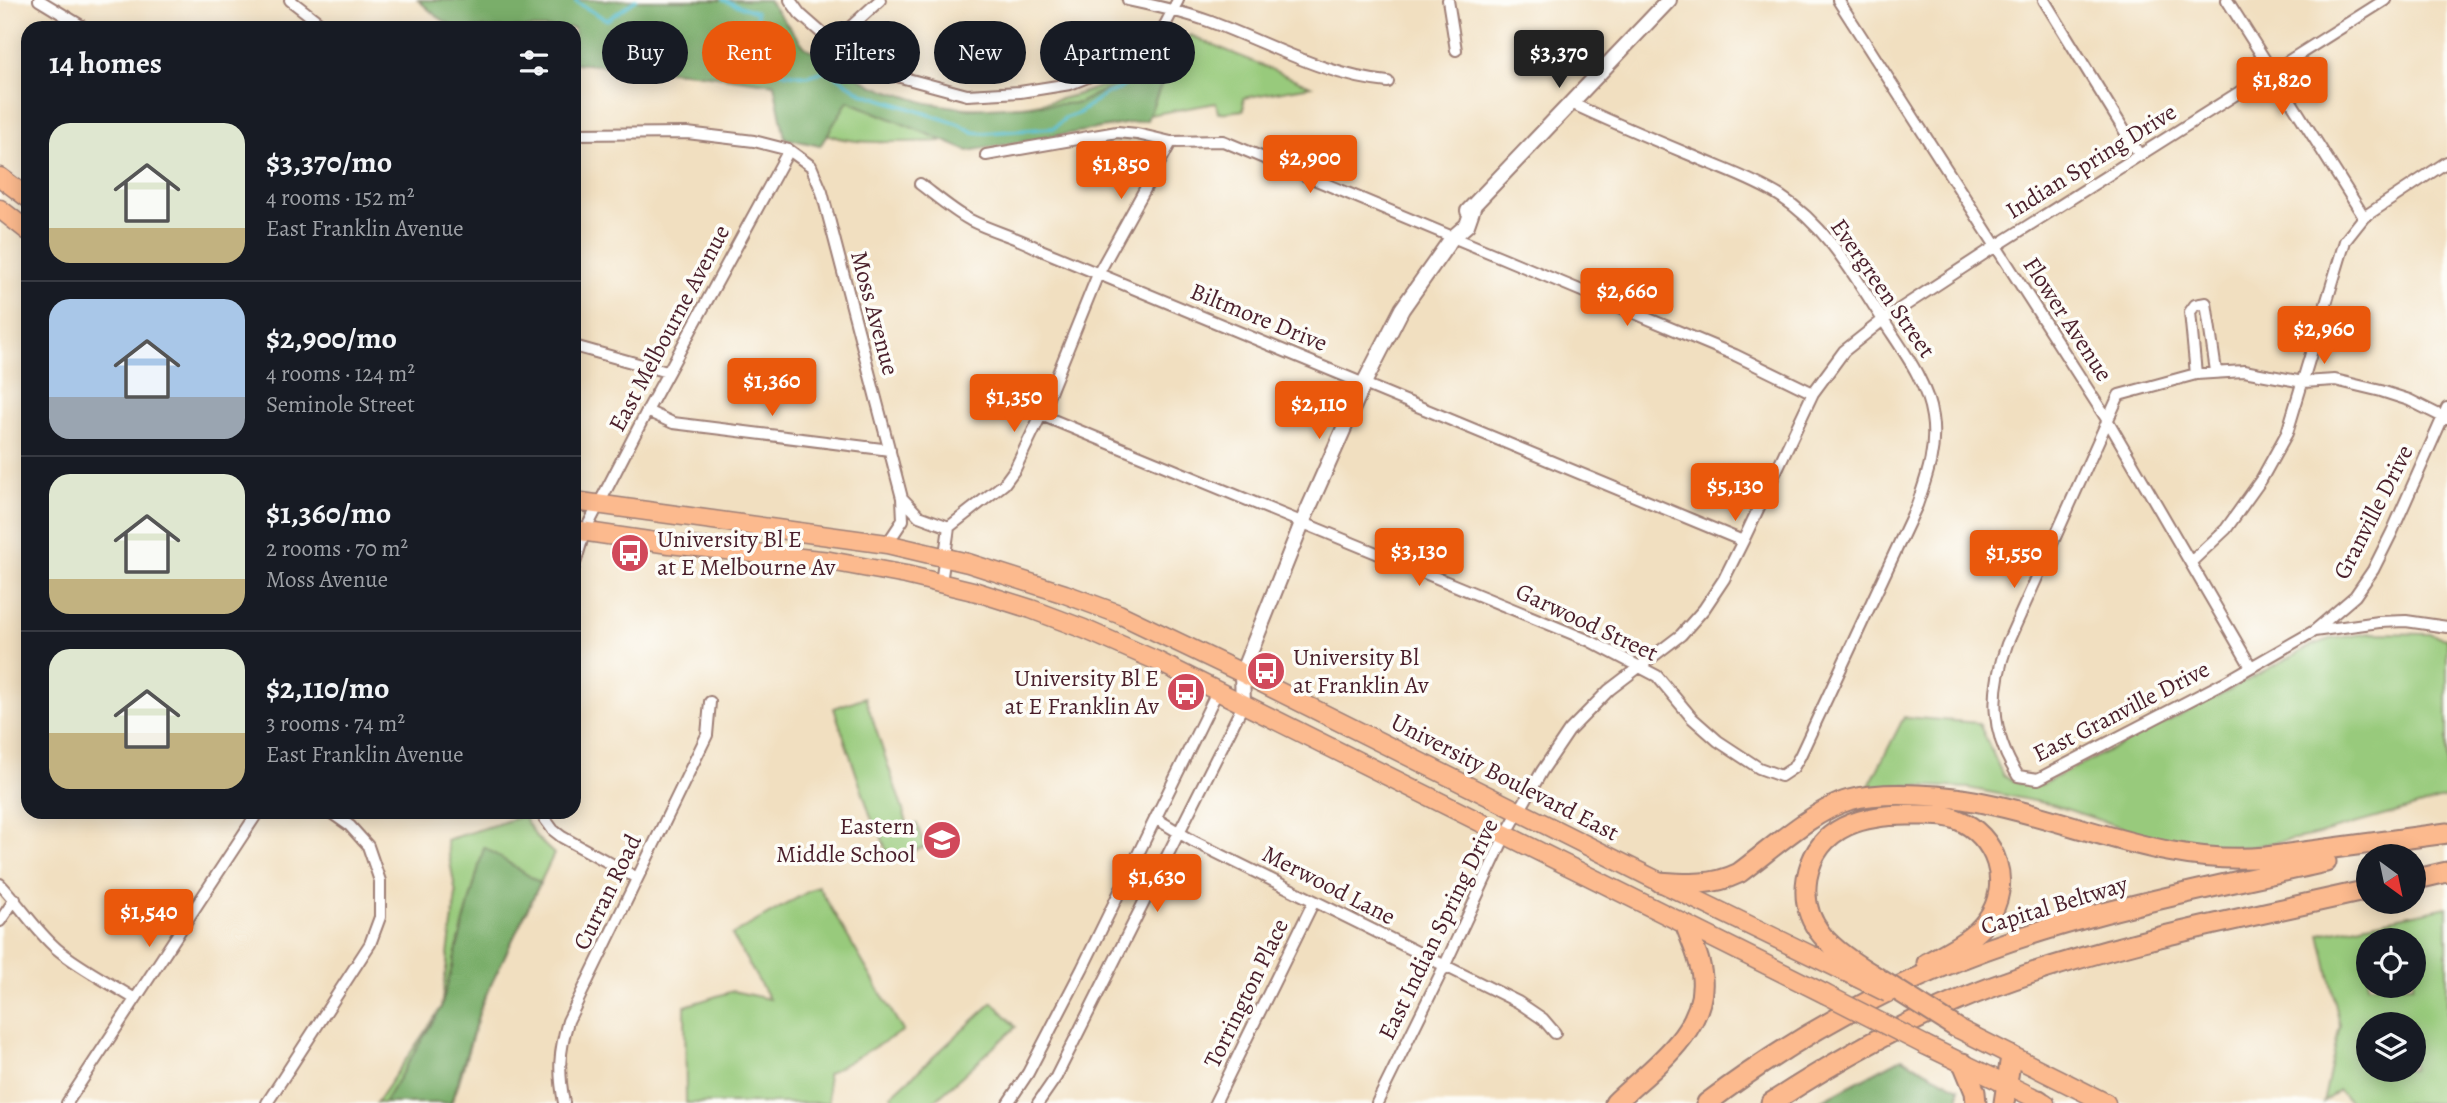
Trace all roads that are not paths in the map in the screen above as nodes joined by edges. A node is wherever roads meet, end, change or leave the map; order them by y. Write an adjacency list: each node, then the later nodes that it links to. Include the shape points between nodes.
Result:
1 (39, 0): 13 (street)
2 (290, 0): 14 (street)
3 (790, 0): 16 (street)
4 (880, 0): 15 (street)
5 (1128, 0): 12 (street)
6 (1448, 0): 17 (street)
7 (1669, 0): 21 (street)
8 (1838, 0): 35 (street, Flower Avenue)
9 (2044, 0): 26 (street)
10 (2227, 0): 18 (street)
11 (2385, 0): 18 (street, Indian Spring Drive)
12 (1176, 5): 19 (street, via 1328,71); 20 (street, via 1163,29 1120,64 1070,85 967,95)
13 (74, 21)
14 (317, 21)
15 (857, 21)
16 (810, 23)
17 (1456, 50)
18 (2272, 71): 26 (street, Indian Spring Drive); 32 (street)
19 (1388, 82)
20 (920, 83)
21 (1571, 103): 34 (street, via 1474,205 1467,225); 37 (street, Evergreen Street, via 1744,178 1798,208 1822,232)
22 (581, 134): 24 (street, via 687,134)
23 (1171, 142): 25 (street, via 1117,132); 34 (street, via 1223,141); 36 (street)
24 (789, 150): 40 (street, East Melbourne Avenue); 49 (street, Moss Avenue, via 811,166 822,192)
25 (986, 155)
26 (2140, 156): 35 (street, Indian Spring Drive)
27 (2447, 162): 32 (street)
28 (0, 177): 30 (main road)
29 (920, 184): 36 (street, Biltmore Drive, via 968,219)
30 (21, 193)
31 (0, 209): 33 (main road)
32 (2364, 217): 42 (street, via 2345,241)
33 (21, 226)
34 (1452, 238): 43 (street, via 1402,309); 44 (street, via 1735,355)
35 (1996, 246): 37 (street, East Indian Spring Drive); 48 (street, Flower Avenue)
36 (1098, 274): 43 (street, Biltmore Drive); 47 (street)
37 (1883, 320): 44 (street, East Indian Spring Drive, via 1844,351); 70 (street, Evergreen Street, via 1917,371 1925,393 1932,415 1931,465 1917,505 1800,756)
38 (581, 348): 40 (street)
39 (2216, 371): 41 (street); 41 (street, via 2206,303 2194,305 2190,313); 42 (street, via 2244,370)
40 (667, 372): 45 (street, East Melbourne Avenue)
41 (2196, 374): 48 (street, via 2119,395)
42 (2303, 382): 46 (street, via 2335,380); 60 (street, via 2287,433 2261,480 2226,529)
43 (1364, 383): 53 (street); 57 (street, Biltmore Drive)
44 (1813, 393): 57 (street, East Indian Spring Drive)
45 (647, 411): 49 (street, via 673,423); 52 (street, East Melbourne Avenue)
46 (2446, 414): 63 (street, Granville Drive, via 2373,570 2355,596)
47 (1041, 415): 53 (street, Garwood Street); 54 (street, via 1004,484)
48 (2108, 421): 60 (street, Flower Avenue); 65 (street, East Granville Drive, via 1998,670 1996,721 2011,765 2018,776 2038,779)
49 (890, 450): 50 (street, Moss Avenue)
50 (902, 498): 54 (street, via 919,516); 58 (street, Moss Avenue, via 903,520)
51 (581, 502): 52 (main road, University Boulevard East)
52 (598, 505): 55 (street, East Melbourne Avenue); 58 (main road, University Boulevard East)
53 (1303, 523): 64 (street, Garwood Street, via 1590,641); 66 (street)
54 (949, 527): 59 (street)
55 (581, 529)
56 (581, 532): 61 (main road, via 830,561)
57 (1743, 541): 64 (street, East Indian Spring Drive, via 1704,609 1681,635)
58 (887, 544): 59 (main road, University Boulevard East)
59 (946, 557): 61 (street); 66 (main road, University Boulevard East, via 1118,614)
60 (2191, 562): 65 (street, Flower Avenue)
61 (941, 583): 67 (main road, via 1084,629)
62 (2447, 627): 63 (street, via 2406,621)
63 (2314, 631): 65 (street, Granville Drive)
64 (1641, 667): 70 (street, Garwood Street, via 1657,676 1718,741 1759,768); 71 (street, East Indian Spring Drive, via 1609,690 1569,731)
65 (2251, 667)
66 (1241, 673): 67 (street); 69 (street); 71 (main road, University Boulevard East)
67 (1217, 692): 69 (main road); 72 (street)
68 (710, 702): 81 (street, Curran Road, via 707,735)
69 (1243, 705): 76 (street); 78 (main road)
70 (1781, 776)
71 (1518, 811): 78 (street, East Indian Spring Drive); 82 (main road, University Boulevard East)
72 (1155, 818): 76 (street, Merwood Lane); 103 (street, via 1082,970)
73 (253, 819): 91 (street)
74 (340, 819): 101 (street, via 368,846 380,881 380,917 370,944)
75 (545, 819): 81 (street, via 562,837)
76 (1178, 834): 86 (street, Merwood Lane); 104 (street, via 1056,1077)
77 (2447, 834): 82 (highway, via 2266,858 2205,859 1969,799 1882,796 1849,800 1830,808 1725,880); 95 (highway, Capital Beltway, via 2156,900 2004,944 1924,975)
78 (1505, 836): 88 (main road); 89 (street, East Indian Spring Drive)
79 (2447, 872): 80 (highway)
80 (2426, 877)
81 (638, 878): 102 (street, Curran Road, via 568,1021 559,1050)
82 (1660, 882): 90 (main road, University Boulevard East)
83 (0, 884): 85 (street)
84 (2356, 893): 94 (highway, via 2059,964 1989,988)
85 (15, 900): 87 (street); 91 (street, via 59,950)
86 (1314, 901): 89 (street, Merwood Lane); 105 (street, Torrington Place)
87 (0, 921)
88 (1686, 926): 97 (main road, bridge); 107 (highway, via 1703,979 1696,1016 1670,1050)
89 (1444, 967): 93 (street, Merwood Lane, via 1518,1002 1544,1019); 106 (street, East Indian Spring Drive)
90 (1864, 976): 92 (highway, bridge); 95 (highway, via 1822,937 1813,921 1806,893 1814,858 1840,829 1873,816 1938,816 1967,825 1997,859 1999,891 1987,920 1964,942)
91 (135, 999): 100 (street)
92 (1957, 1028): 96 (main road)
93 (1555, 1033)
94 (1889, 1034): 109 (highway); 110 (highway)
95 (1789, 1046): 108 (highway, Capital Beltway)
96 (2011, 1056): 98 (highway); 112 (main road)
97 (1963, 1063): 98 (main road); 111 (highway)
98 (2006, 1094): 99 (main road)
99 (2040, 1102)
100 (67, 1103)
101 (267, 1103)
102 (564, 1103)
103 (1008, 1103)
104 (1038, 1103)
105 (1214, 1103)
106 (1377, 1103)
107 (1615, 1103)
108 (1707, 1103)
109 (1771, 1103)
110 (1797, 1103)
111 (1976, 1103)
112 (2106, 1103)

